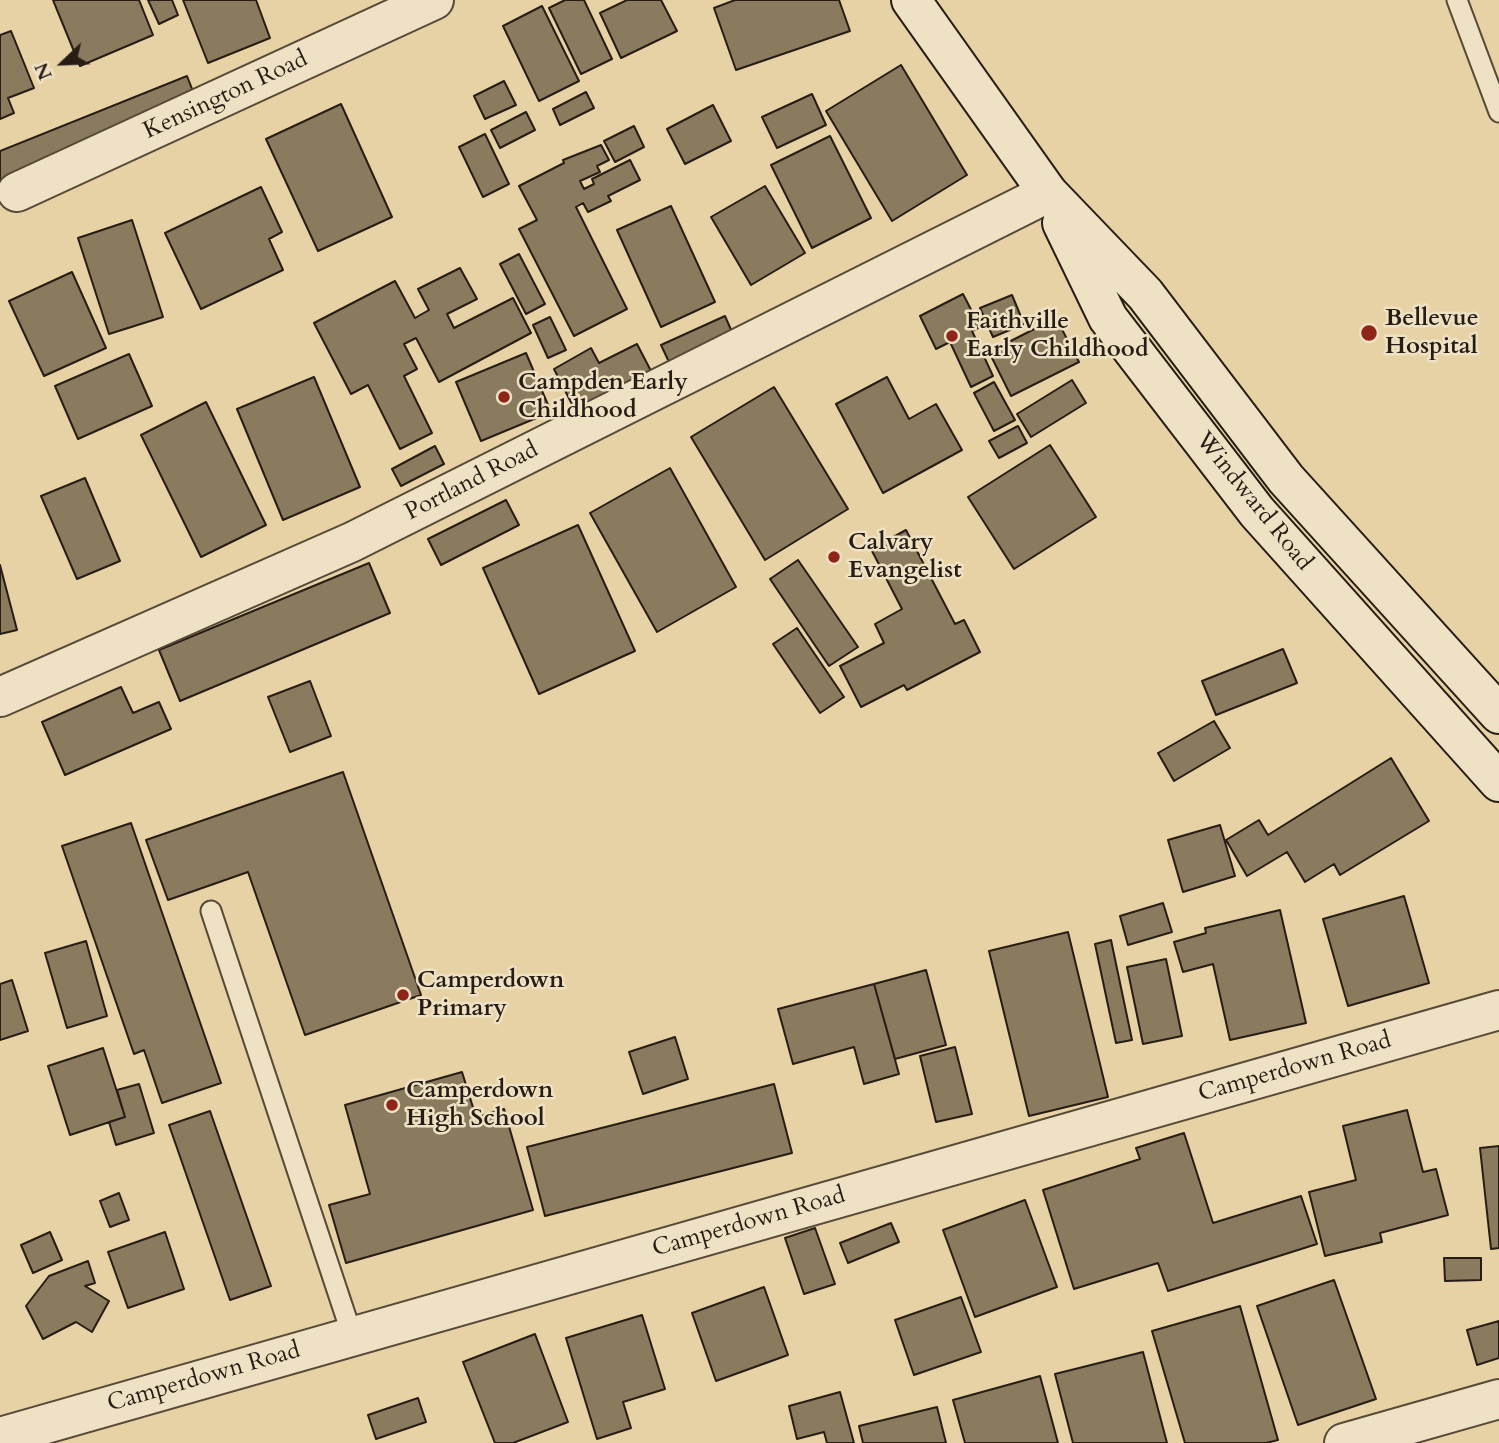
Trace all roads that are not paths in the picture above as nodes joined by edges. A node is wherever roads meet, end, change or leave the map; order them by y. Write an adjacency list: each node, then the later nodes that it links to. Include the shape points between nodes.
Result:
1 (434, 0): 5 (street, Kensington Road)
2 (911, 0): 6 (street, Windward Road)
3 (1457, 0): 4 (lane)
4 (1499, 112)
5 (17, 192)
6 (1048, 193): 7 (street, Portland Road, via 352,542); 8 (street, Windward Road, via 1145,293 1286,479); 9 (street, Windward Road, via 1108,318 1133,351 1257,512)
7 (0, 696)
8 (1499, 714)
9 (1499, 782)
10 (211, 911): 12 (lane)
11 (1499, 1010): 12 (street, Camperdown Road)
12 (352, 1335): 14 (street, Camperdown Road)
13 (1499, 1399): 15 (street)
14 (0, 1437)
15 (1345, 1443)

